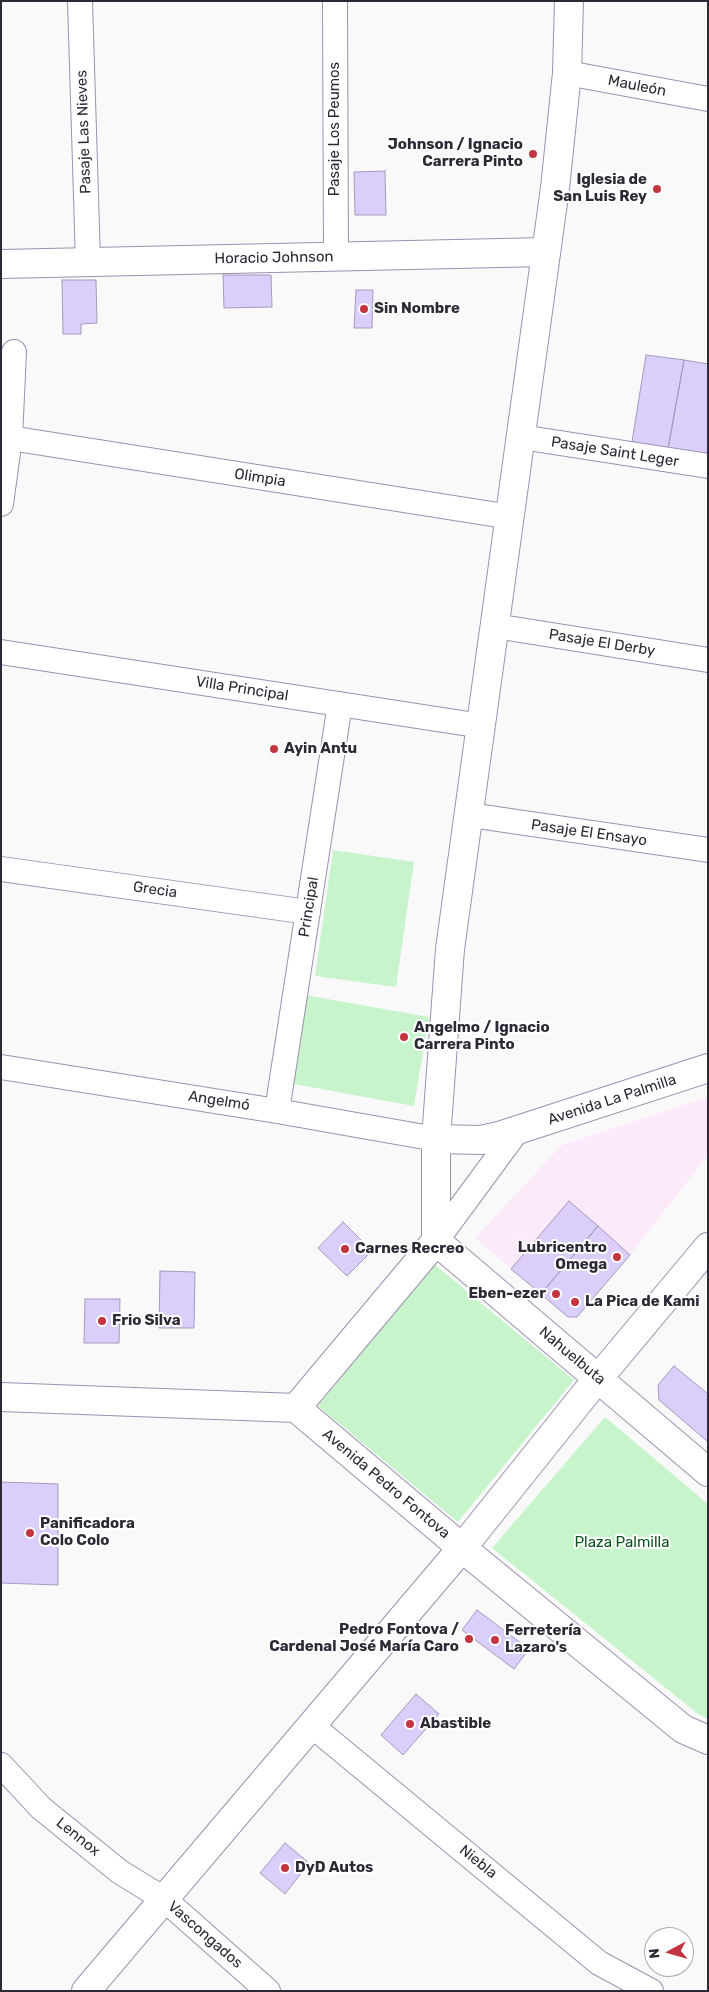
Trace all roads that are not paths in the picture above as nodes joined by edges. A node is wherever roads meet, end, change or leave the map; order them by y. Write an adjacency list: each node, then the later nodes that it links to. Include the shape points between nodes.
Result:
1 (80, 1): 8 (street, Pasaje Las Nieves)
2 (335, 1): 7 (street, Pasaje Los Peumos)
3 (569, 1): 4 (main road)
4 (567, 73): 5 (street, Mauleón); 6 (main road)
5 (708, 100)
6 (546, 252): 7 (main road, Horacio Johnson); 11 (main road)
7 (336, 257): 8 (main road, Horacio Johnson)
8 (88, 262): 9 (main road, Horacio Johnson)
9 (1, 264)
10 (14, 352): 12 (street)
11 (521, 437): 13 (street, Pasaje Saint Leger); 15 (main road)
12 (10, 438): 14 (street); 15 (street, Olimpia)
13 (708, 466)
14 (1, 504)
15 (510, 517): 16 (main road)
16 (495, 626): 18 (street, Pasaje El Derby); 20 (main road)
17 (1, 652): 19 (street, Villa Principal)
18 (708, 660)
19 (340, 704): 20 (street, Villa Principal); 24 (street, Principal)
20 (482, 726): 21 (main road)
21 (470, 815): 22 (street, Pasaje El Ensayo); 29 (main road, via 450,949)
22 (708, 850)
23 (1, 869): 24 (street, Grecia)
24 (308, 912): 27 (street, Principal)
25 (1, 1067): 27 (street, Angelmó)
26 (708, 1068): 28 (main road, Avenida La Palmilla)
27 (277, 1111): 29 (street, Angelmó)
28 (517, 1131): 29 (main road, Avenida La Palmilla, via 481,1140); 30 (street)
29 (436, 1139): 30 (main road)
30 (436, 1241): 32 (main road, Nahuelbuta); 34 (main road)
31 (708, 1247): 32 (main road)
32 (598, 1378): 35 (main road, Nahuelbuta); 36 (main road)
33 (1, 1397): 34 (main road)
34 (296, 1408): 36 (main road, Avenida Pedro Fontova)
35 (708, 1472)
36 (462, 1548): 37 (main road); 38 (main road, Avenida Pedro Fontova, via 683,1729)
37 (311, 1725): 40 (main road); 43 (street, Niebla, via 599,1963)
38 (708, 1740)
39 (1, 1765): 40 (street, Lennox, via 41,1808 120,1872)
40 (164, 1899): 41 (main road); 42 (street, Vascongados)
41 (86, 1991)
42 (268, 1991)
43 (651, 1991)

